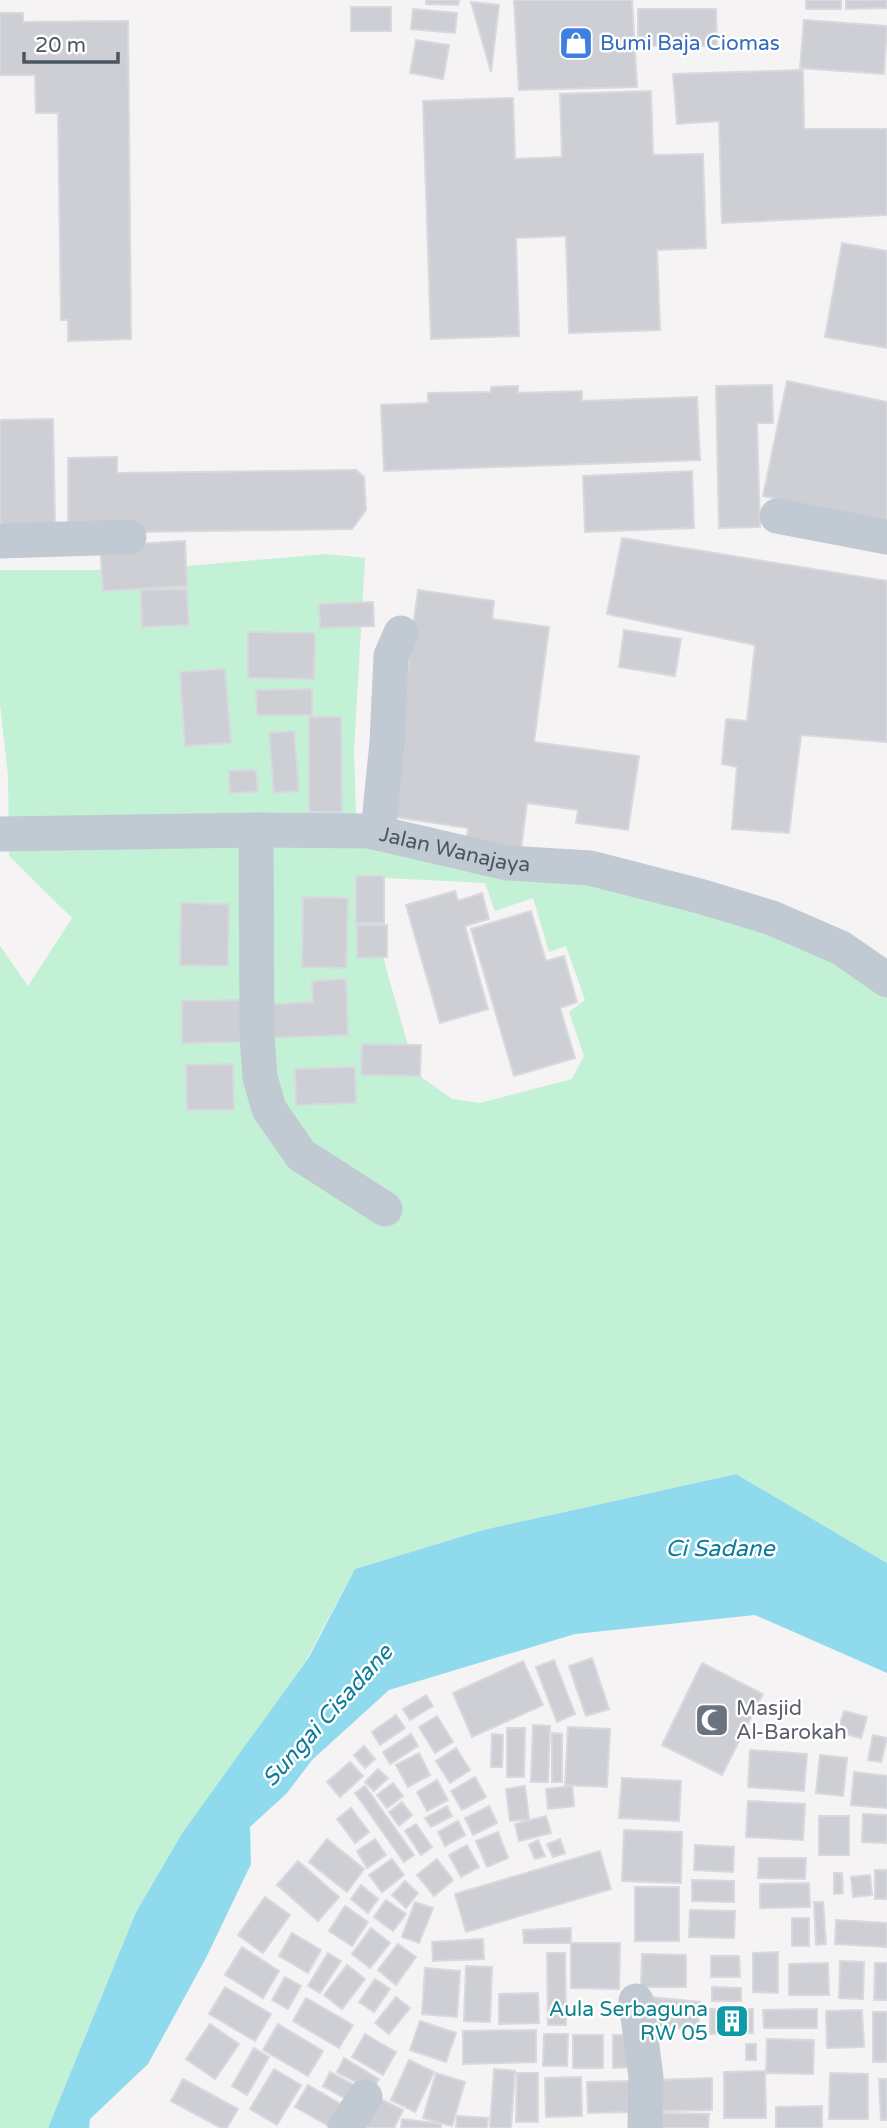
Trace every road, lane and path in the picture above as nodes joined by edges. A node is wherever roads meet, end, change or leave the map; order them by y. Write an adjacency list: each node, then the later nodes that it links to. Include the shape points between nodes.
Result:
1 (777, 516): 3 (street)
2 (129, 537): 4 (street)
3 (887, 537)
4 (0, 541)
5 (401, 633): 7 (street, via 391,656)
6 (256, 830): 7 (street, Jalan Wanajaya); 8 (street, Jalan Wanajaya); 10 (street, via 257,1035 260,1077 269,1109 301,1155)
7 (378, 833): 9 (street, Jalan Wanajaya, via 507,863 590,868 703,897 772,918 841,948)
8 (0, 834)
9 (887, 980)
10 (385, 1209)
11 (636, 2001): 14 (street, via 646,2077)
12 (365, 2097): 13 (street)
13 (345, 2128)
14 (645, 2128)

